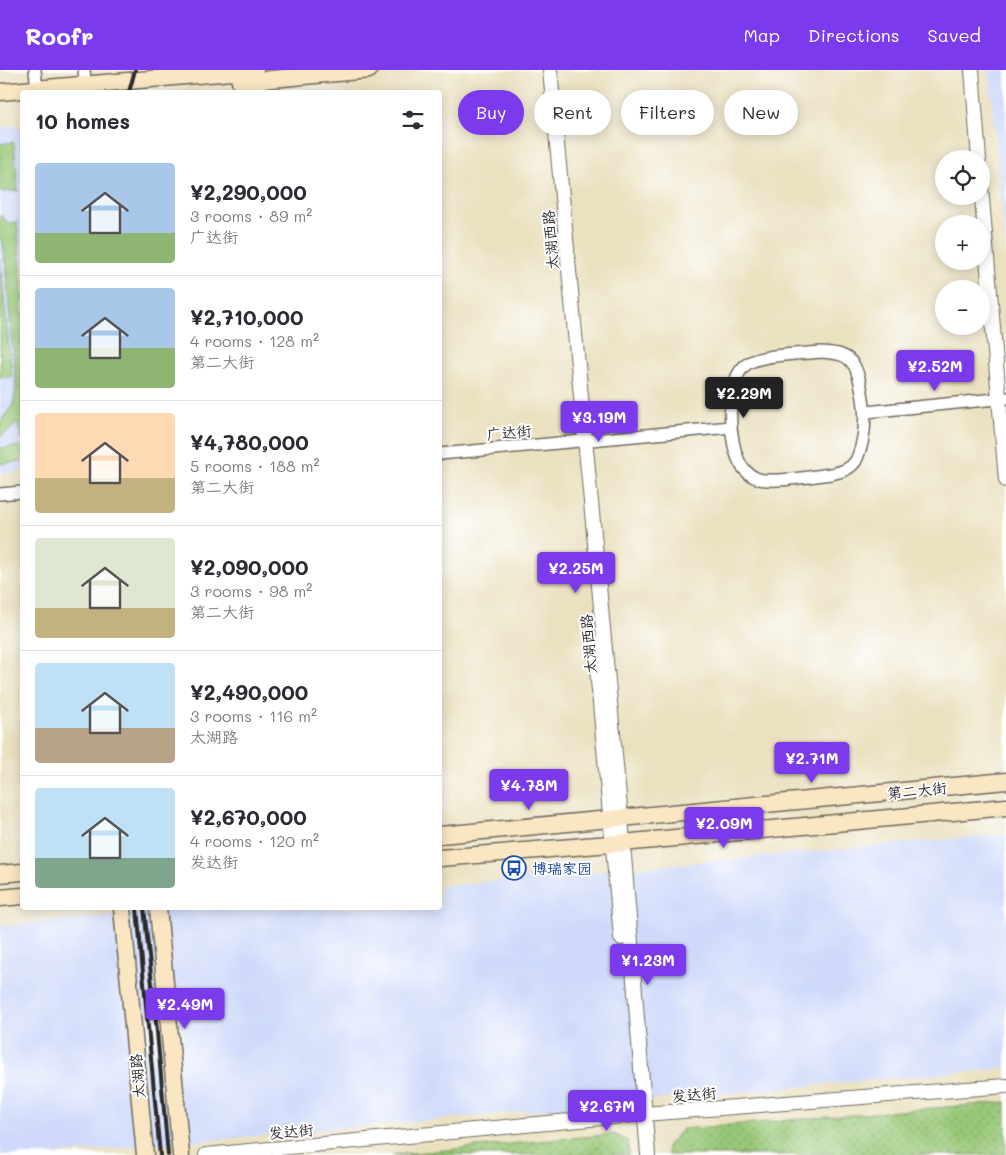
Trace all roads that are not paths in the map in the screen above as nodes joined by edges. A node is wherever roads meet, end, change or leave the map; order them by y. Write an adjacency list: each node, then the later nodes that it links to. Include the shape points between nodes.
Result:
1 (35, 70): 8 (street)
2 (255, 70): 7 (main road)
3 (368, 70): 11 (main road)
4 (542, 70): 20 (street, 太湖西路)
5 (550, 70): 20 (street, 太湖西路)
6 (972, 70): 15 (street)
7 (86, 82): 8 (main road)
8 (37, 89): 10 (main road)
9 (20, 90): 12 (main road)
10 (25, 90)
11 (148, 90)
12 (0, 92)
13 (20, 102): 14 (main road)
14 (0, 104)
15 (978, 150)
16 (983, 205): 17 (street)
17 (1002, 398): 18 (street); 22 (street)
18 (866, 412): 19 (street, via 865,429 855,461 839,473 831,474 775,480 749,474 734,449); 19 (street, via 858,373 853,363 843,355 822,352 762,358 745,366 733,384)
19 (731, 427): 20 (street, 广达街)
20 (581, 440): 21 (street, 广达街); 27 (street, 太湖西路)
21 (442, 454)
22 (1006, 480)
23 (20, 492): 24 (street)
24 (0, 494)
25 (1006, 781): 27 (main road, 第二大街)
26 (1006, 807): 29 (main road, 第二大街)
27 (615, 819): 28 (main road, 第二大街); 29 (street, 太湖西路)
28 (442, 835)
29 (617, 843): 30 (main road, 第二大街); 38 (street, 太湖西路)
30 (442, 858)
31 (20, 872): 32 (main road)
32 (0, 874)
33 (20, 896): 34 (main road)
34 (0, 898)
35 (122, 910): 39 (main road, 太湖路)
36 (158, 910): 40 (main road)
37 (1006, 1086): 38 (street, 发达街)
38 (641, 1115): 41 (street, 发达街); 42 (street, 太湖西路)
39 (145, 1155)
40 (181, 1155)
41 (206, 1155)
42 (648, 1155)

